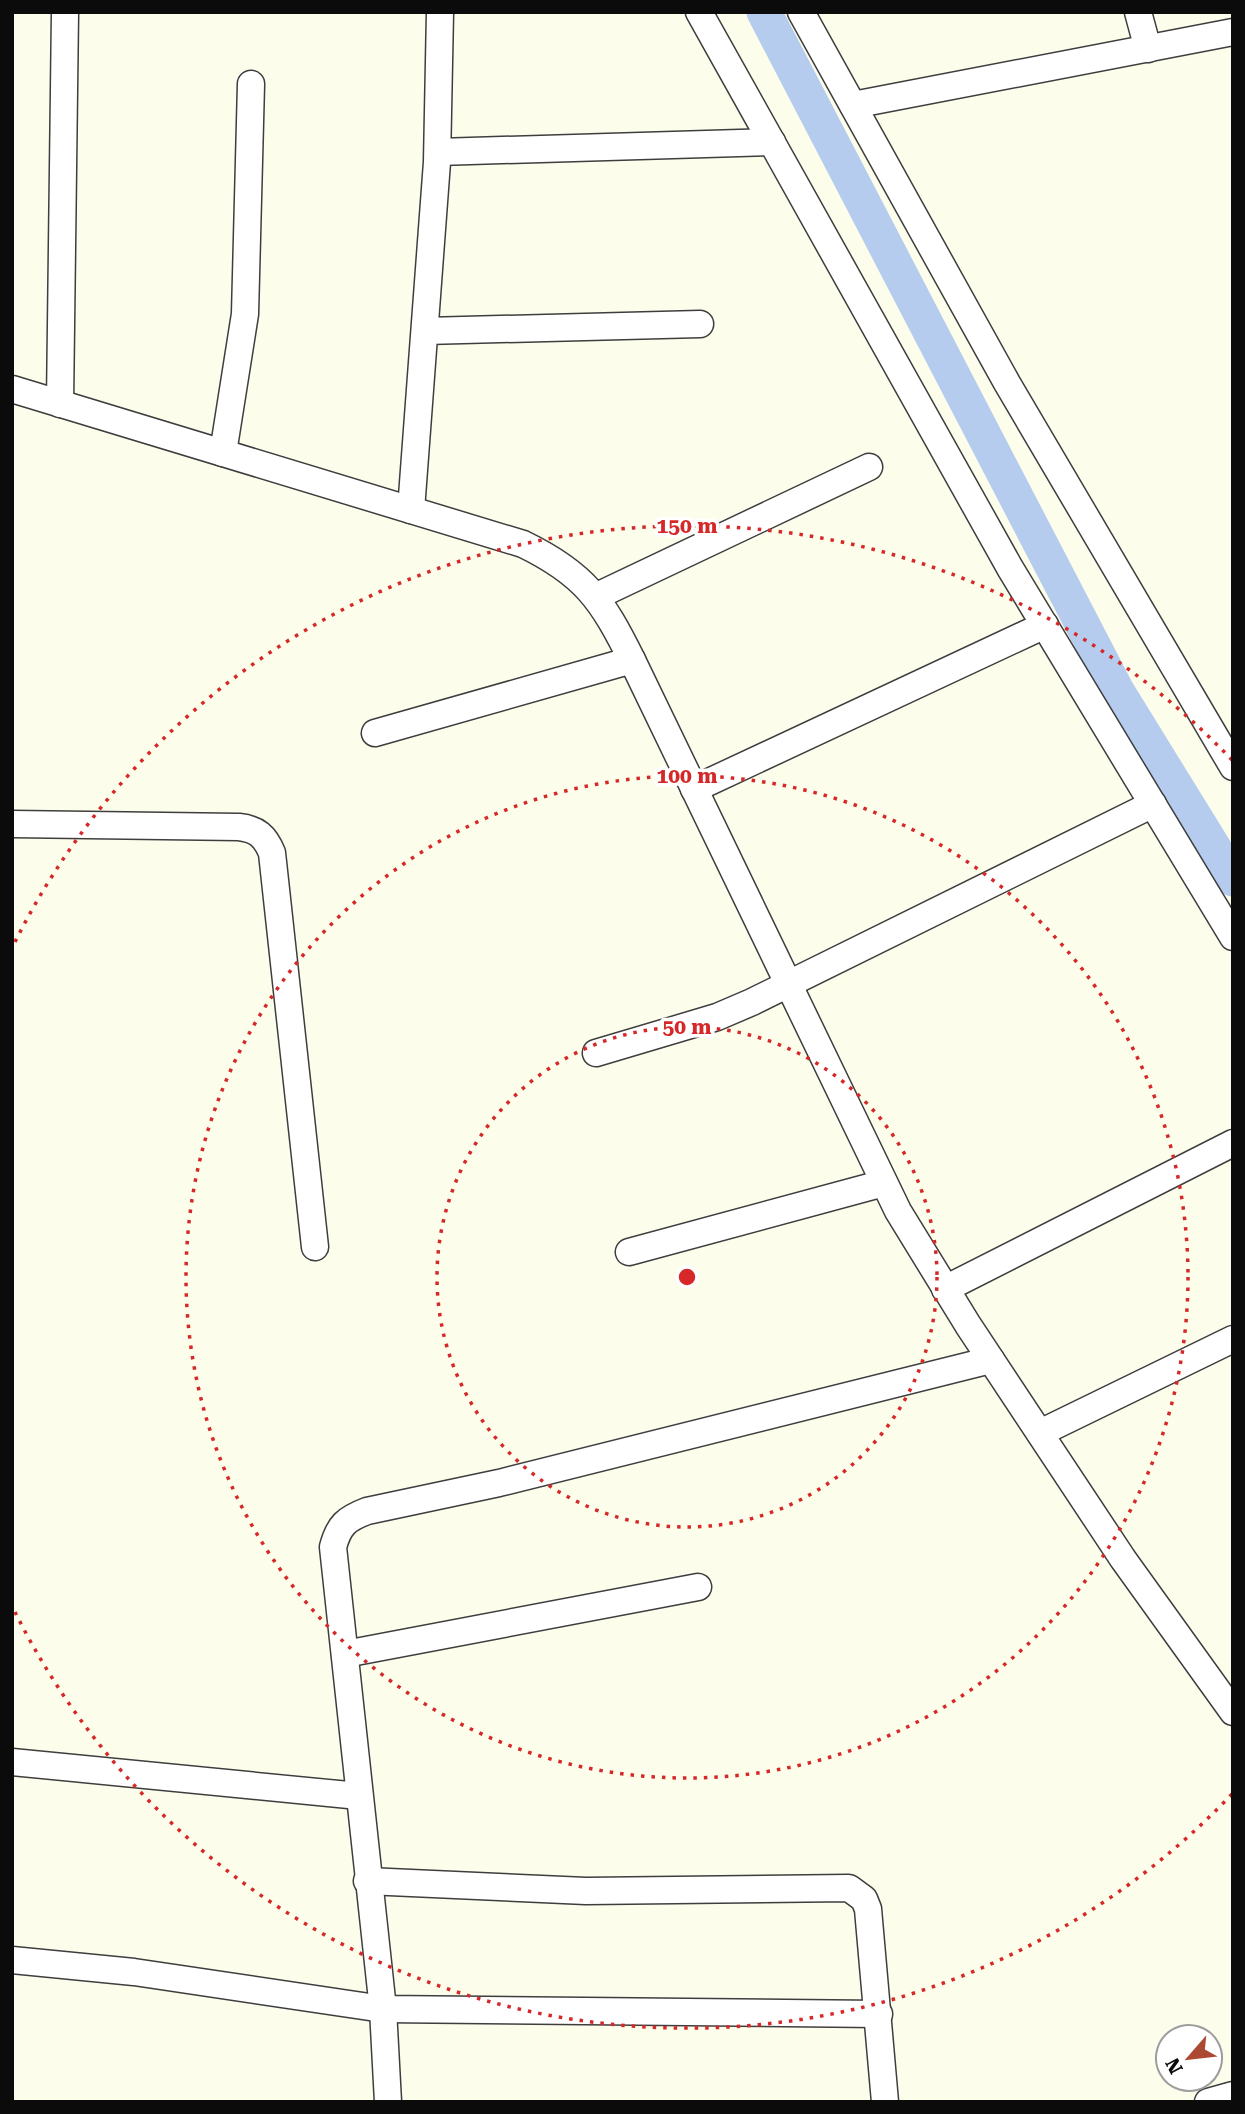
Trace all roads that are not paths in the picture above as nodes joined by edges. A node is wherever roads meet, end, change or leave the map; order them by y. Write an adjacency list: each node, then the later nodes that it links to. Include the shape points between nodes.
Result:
1 (65, 12): 15 (street)
2 (440, 12): 11 (street)
3 (699, 12): 10 (street)
4 (801, 12): 9 (street)
5 (1138, 12): 7 (street)
6 (1233, 32): 7 (street)
7 (1148, 50): 9 (street)
8 (251, 83): 16 (street, via 245,314)
9 (853, 105): 23 (street, via 1006,383)
10 (772, 142): 11 (street); 20 (street)
11 (438, 152): 13 (street)
12 (700, 324): 13 (street)
13 (425, 331): 18 (street)
14 (12, 389): 15 (street)
15 (60, 404): 16 (street)
16 (223, 453): 18 (street)
17 (869, 467): 19 (street)
18 (411, 510): 19 (street, via 523,544 550,558)
19 (597, 596): 21 (street)
20 (1045, 625): 24 (street); 25 (street)
21 (632, 660): 22 (street); 24 (street)
22 (375, 733)
23 (1233, 767)
24 (694, 789): 28 (street)
25 (1153, 804): 27 (street); 28 (street)
26 (12, 824): 32 (street, via 239,827 259,832 266,840 272,853)
27 (1233, 937)
28 (788, 985): 29 (street, via 717,1017); 31 (street)
29 (596, 1053)
30 (1233, 1143): 34 (street)
31 (884, 1183): 33 (street); 34 (street)
32 (315, 1247)
33 (629, 1252)
34 (945, 1289): 36 (street)
35 (1233, 1339): 37 (street)
36 (991, 1360): 37 (street); 39 (street, via 348,1518 339,1527 333,1547)
37 (1040, 1433): 40 (street)
38 (698, 1587): 39 (street)
39 (345, 1654): 42 (street)
40 (1233, 1712)
41 (12, 1762): 42 (street)
42 (359, 1796): 43 (street)
43 (367, 1881): 45 (street); 46 (street, via 586,1891 849,1888 864,1899 868,1909)
44 (12, 1959): 45 (street)
45 (383, 2008): 46 (street); 48 (street)
46 (878, 2014): 49 (street)
47 (1233, 2095): 50 (street)
48 (388, 2102)
49 (885, 2102)
50 (1208, 2102)

